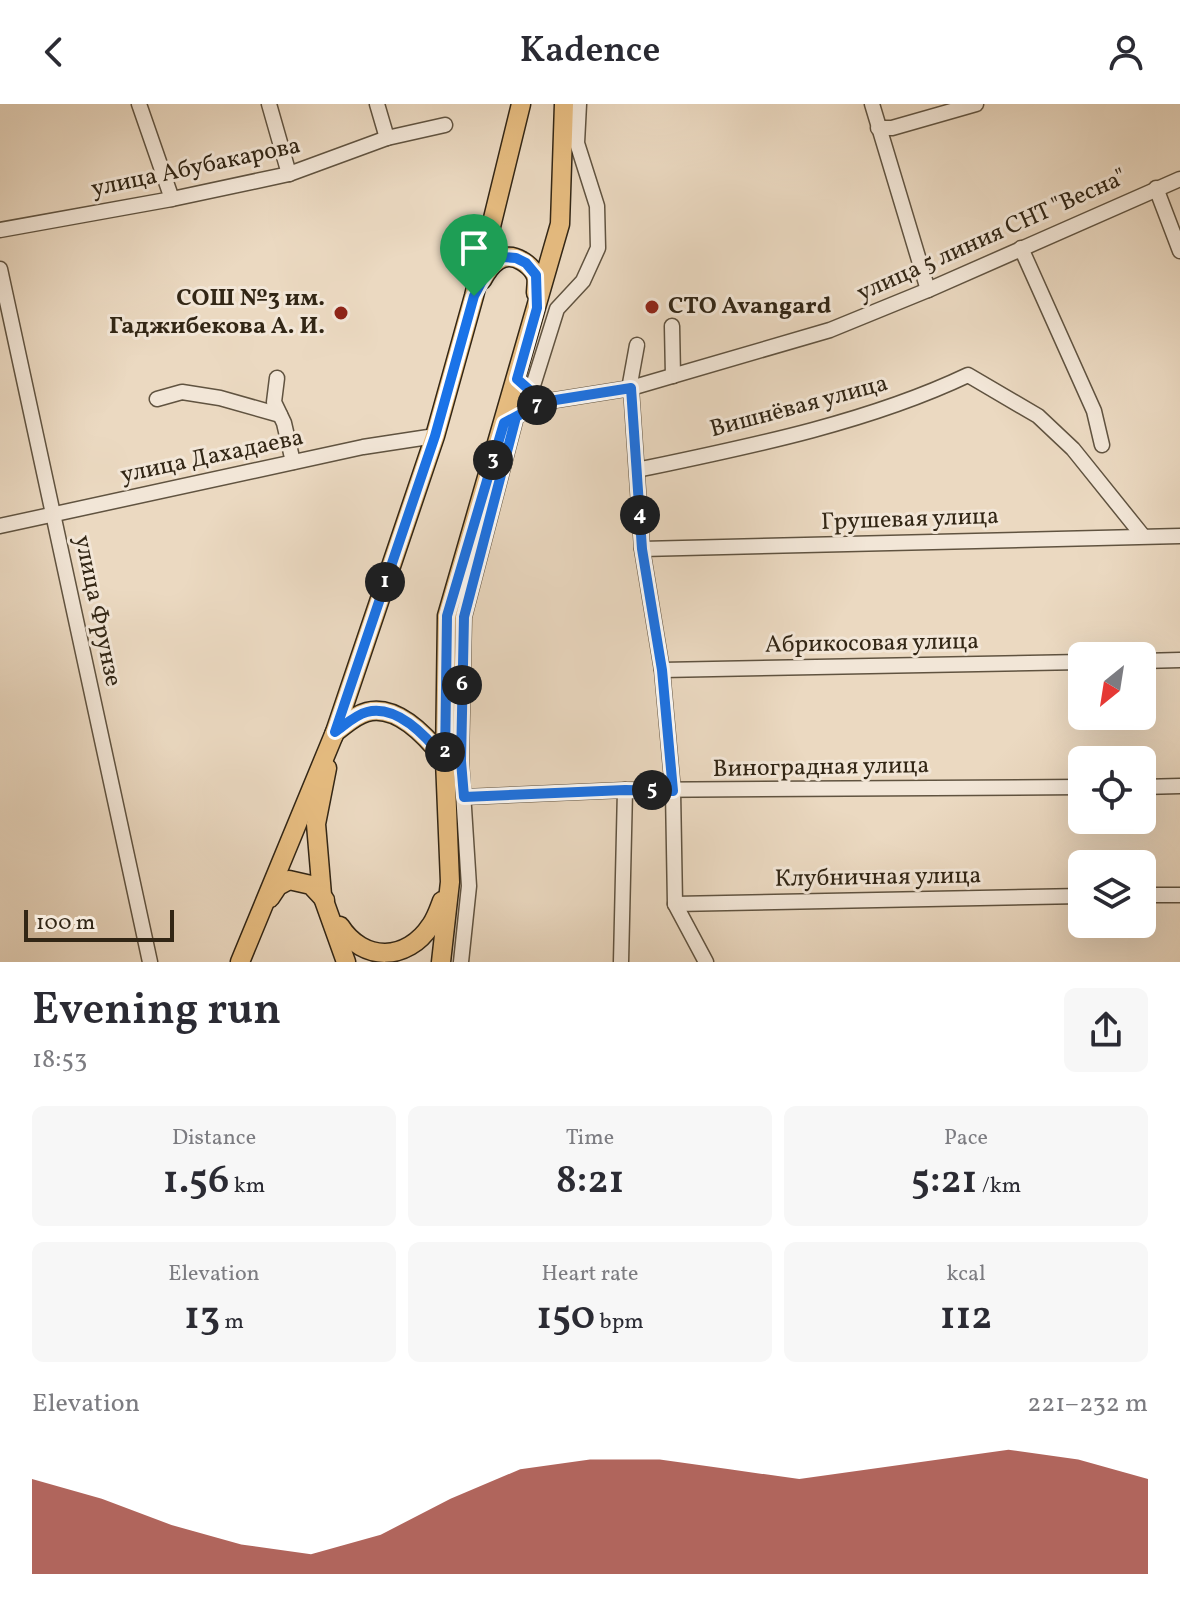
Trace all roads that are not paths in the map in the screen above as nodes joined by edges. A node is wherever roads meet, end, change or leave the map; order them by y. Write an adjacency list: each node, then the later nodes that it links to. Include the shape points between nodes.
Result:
1 (139, 104): 15 (street)
2 (269, 104): 12 (street)
3 (377, 104): 11 (street)
4 (521, 104): 21 (main road)
5 (564, 104): 22 (main road, via 560,224)
6 (579, 104): 27 (street, via 577,143 597,206 598,248 583,281 557,309)
7 (872, 104): 10 (street)
8 (976, 104): 10 (street)
9 (445, 125): 11 (street, улица Абубакарова)
10 (878, 128): 20 (street)
11 (387, 138): 12 (street, улица Абубакарова)
12 (289, 174): 15 (street, улица Абубакарова)
13 (1180, 179): 14 (street, улица 5 линия СНТ "Весна")
14 (1156, 188): 17 (street, улица 5 линия СНТ "Весна"); 18 (street)
15 (172, 199): 16 (street, улица Абубакарова)
16 (0, 230)
17 (1021, 248): 20 (street, улица 5 линия СНТ "Весна"); 34 (street, via 1094,411)
18 (1180, 251)
19 (0, 269): 37 (street, улица Фрунзе)
20 (928, 290): 25 (street, улица 5 линия СНТ "Весна", via 830,330)
21 (474, 296): 22 (main road, via 490,266 503,257 516,258 536,275); 33 (main road)
22 (537, 308): 27 (main road)
23 (672, 326): 25 (street)
24 (637, 345): 28 (street)
25 (673, 376): 28 (street, улица 5 линия СНТ "Весна")
26 (277, 378): 31 (street, via 274,402)
27 (524, 385): 30 (street); 32 (main road)
28 (630, 388): 30 (street, улица 5 линия СНТ "Весна"); 36 (street)
29 (157, 399): 31 (street, via 182,392)
30 (543, 402): 32 (street)
31 (280, 415): 35 (street)
32 (510, 420): 47 (main road, via 447,616); 53 (street, via 464,617)
33 (435, 436): 35 (street, улица Дахадаева); 46 (main road)
34 (1102, 445)
35 (293, 462): 37 (street, улица Дахадаева)
36 (637, 470): 39 (street, Вишнёвая улица, via 773,440 926,395 968,375 1038,416 1073,449); 41 (street)
37 (54, 514): 38 (street, улица Дахадаева); 61 (street, улица Фрунзе)
38 (0, 526)
39 (1143, 536): 40 (street, Грушевая улица); 41 (street, Грушевая улица)
40 (1180, 536)
41 (642, 549): 45 (street)
42 (1180, 660): 43 (street)
43 (1156, 661)
44 (1068, 662): 45 (street, Абрикосовая улица)
45 (662, 670): 52 (street)
46 (335, 732): 47 (main road, via 370,711 387,712 408,722); 55 (main road, via 316,824); 60 (main road)
47 (445, 760): 54 (main road)
48 (1180, 786): 50 (street)
49 (1068, 787): 52 (street, Виноградная улица)
50 (1156, 787)
51 (625, 790): 52 (street, Виноградная улица); 53 (street, Виноградная улица); 66 (street)
52 (673, 791): 59 (street)
53 (464, 797): 65 (street, via 469,886)
54 (450, 882): 55 (main road, via 423,936 410,948 385,957 363,952 346,937); 64 (main road)
55 (322, 895): 60 (main road, via 311,885 289,880 278,886); 63 (main road)
56 (1156, 895): 57 (street)
57 (1180, 895)
58 (1068, 896): 59 (street, Клубничная улица)
59 (675, 904): 67 (street)
60 (260, 914): 62 (main road)
61 (150, 962)
62 (240, 962)
63 (346, 962)
64 (441, 962)
65 (461, 962)
66 (621, 962)
67 (706, 962)

